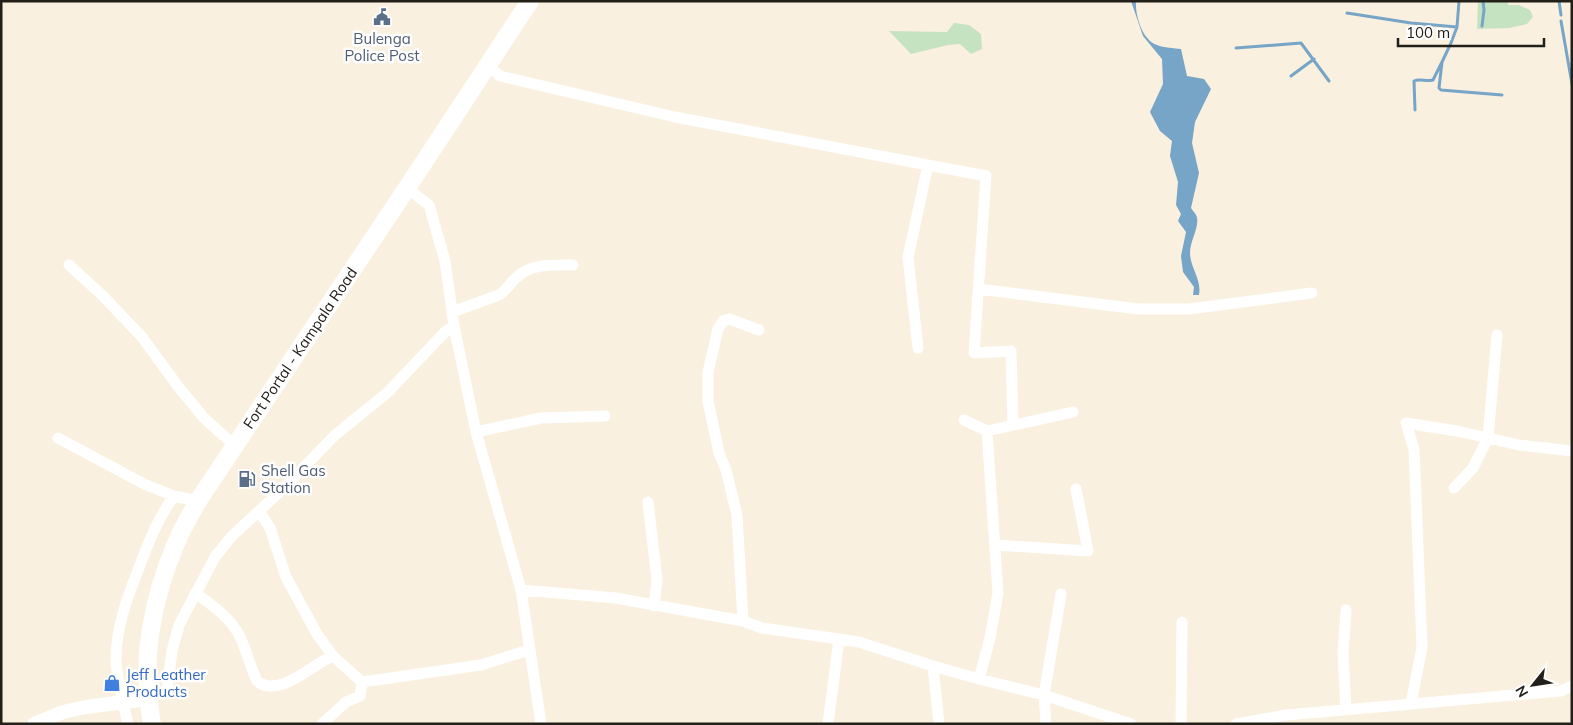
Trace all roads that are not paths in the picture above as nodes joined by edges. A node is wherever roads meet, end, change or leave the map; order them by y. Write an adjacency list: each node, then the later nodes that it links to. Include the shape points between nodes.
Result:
1 (530, 1): 2 (main road, Fort Portal - Kampala Road)
2 (487, 65): 3 (street, via 500,76 656,112); 4 (main road, Fort Portal - Kampala Road)
3 (928, 165): 7 (street, via 986,176); 13 (street, via 908,258)
4 (407, 188): 9 (street, via 429,205 445,260); 22 (main road, Fort Portal - Kampala Road)
5 (70, 265): 22 (street, via 142,337 204,418)
6 (573, 265): 9 (street, via 532,268 515,278 499,295)
7 (978, 289): 8 (street, via 1138,309 1189,309); 17 (street, via 974,353 1011,352)
8 (1312, 293)
9 (452, 312): 10 (street)
10 (454, 326): 19 (street); 29 (street, via 387,393 334,436)
11 (759, 330): 36 (street, via 729,319 723,321 718,328 708,372 708,401 719,453 738,515)
12 (1497, 335): 21 (street)
13 (918, 348)
14 (1073, 412): 17 (street)
15 (605, 416): 19 (street, via 541,418)
16 (964, 420): 18 (street)
17 (1013, 425): 18 (street)
18 (987, 431): 30 (street)
19 (476, 432): 31 (street)
20 (58, 438): 26 (street, via 131,478)
21 (1488, 438): 23 (street); 24 (street, via 1474,468); 48 (street, via 1406,422 1414,449 1422,647)
22 (235, 446): 27 (main road, Fort Portal - Kampala Road)
23 (1572, 451)
24 (1454, 488)
25 (1076, 489): 30 (street, via 1088,551)
26 (174, 496): 27 (street); 47 (street, via 159,518 120,618 116,658)
27 (198, 501): 46 (main road, Fort Portal - Kampala Road, via 177,541 161,583 148,644)
28 (648, 502): 34 (street, via 657,580)
29 (259, 511): 32 (street, via 219,552); 40 (street, via 270,528 292,589)
30 (995, 544): 42 (street, via 998,593)
31 (521, 590): 34 (street, via 616,598); 39 (street)
32 (195, 593): 40 (street, via 220,612 240,635 255,677 261,684 287,683); 46 (street, via 179,625 167,690)
33 (1061, 594): 45 (street)
34 (654, 606): 36 (street)
35 (1346, 610): 49 (street, via 1343,654)
36 (743, 621): 38 (street, via 762,628)
37 (1182, 622): 59 (street)
38 (839, 638): 41 (street); 55 (street)
39 (530, 650): 43 (street, via 481,665); 54 (street)
40 (333, 656): 43 (street)
41 (933, 666): 42 (street); 56 (street)
42 (979, 679): 45 (street)
43 (362, 682): 53 (street, via 360,696 346,702)
44 (1572, 686): 48 (street, via 1560,691)
45 (1044, 695): 57 (street); 58 (street)
46 (147, 699): 47 (street); 52 (main road, Fort Portal - Kampala Road)
47 (123, 703): 50 (street, via 63,712); 51 (street)
48 (1412, 704): 49 (street)
49 (1346, 710): 60 (street, via 1286,715)
50 (34, 724)
51 (128, 724)
52 (152, 724)
53 (322, 724)
54 (542, 724)
55 (828, 724)
56 (939, 724)
57 (1046, 724)
58 (1131, 724)
59 (1181, 724)
60 (1236, 724)

